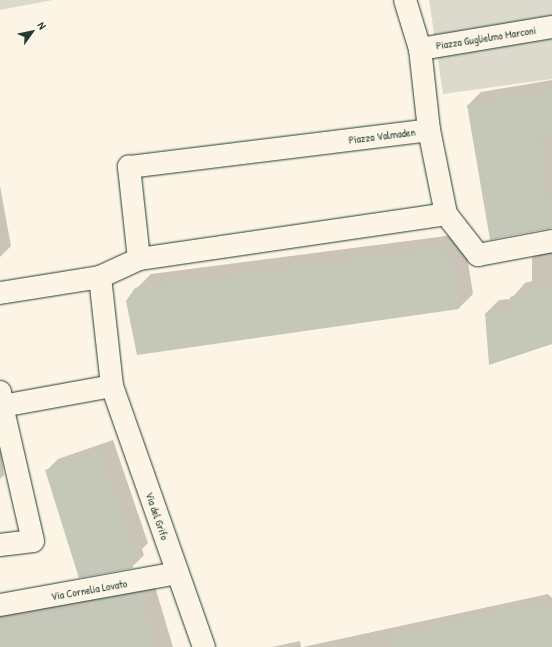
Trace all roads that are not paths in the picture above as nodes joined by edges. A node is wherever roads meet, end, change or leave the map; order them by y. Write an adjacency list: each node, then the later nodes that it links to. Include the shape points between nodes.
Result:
1 (405, 0): 3 (street)
2 (552, 27): 3 (street, Piazza Guglielmo Marconi)
3 (420, 48): 4 (street)
4 (429, 130): 5 (street, Piazza Valmaden); 7 (street, Piazza Valmaden, via 129,167)
5 (446, 214): 6 (street, via 478,255); 7 (street)
6 (552, 241)
7 (139, 259): 8 (street)
8 (100, 277): 9 (street); 10 (street, Via del Grifo)
9 (0, 294)
10 (112, 386): 11 (street); 13 (street, Via del Grifo)
11 (1, 398): 12 (street, via 33,541)
12 (0, 545)
13 (177, 573): 14 (street, Via Cornelia Lovato); 15 (street, Via del Grifo)
14 (0, 605)
15 (204, 647)

